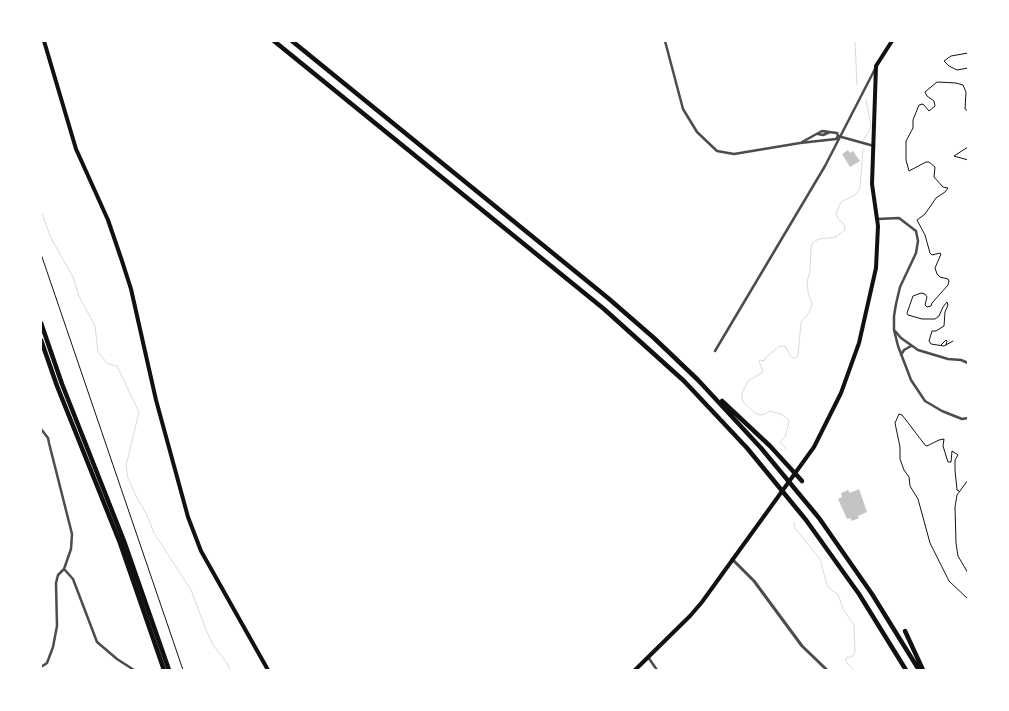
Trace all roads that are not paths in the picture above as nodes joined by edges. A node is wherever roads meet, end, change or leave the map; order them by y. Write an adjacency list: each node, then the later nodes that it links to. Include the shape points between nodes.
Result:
1 (44, 41): 34 (main road, via 76,148 107,218 131,289 156,400 200,551)
2 (274, 41): 38 (highway, via 604,309 684,381 752,454 806,520 859,594)
3 (292, 41): 22 (highway, via 613,303)
4 (665, 41): 12 (street, via 682,109 697,132 713,148 734,154)
5 (892, 41): 6 (main road)
6 (876, 66): 9 (street); 13 (main road)
7 (829, 132): 8 (street); 9 (street, via 837,132); 10 (street)
8 (818, 134): 11 (street); 12 (street)
9 (840, 136): 10 (street); 13 (street); 19 (street)
10 (829, 140): 11 (street)
11 (820, 141): 12 (street)
12 (800, 143)
13 (874, 146): 14 (main road, via 872,184)
14 (878, 219): 16 (street, via 899,218 916,231 918,241 916,253 900,286); 26 (main road, via 876,268 859,343 841,394 823,432 803,463)
15 (41, 323): 33 (highway)
16 (894, 330): 18 (street); 20 (street)
17 (41, 340): 32 (highway, via 120,543)
18 (911, 346): 20 (street); 21 (street)
19 (715, 351)
20 (901, 356): 23 (street, via 925,401)
21 (968, 363)
22 (698, 380): 25 (highway, via 765,441); 39 (highway, via 771,459 828,530 876,600)
23 (968, 420)
24 (41, 429): 27 (street, via 48,438 72,534)
25 (802, 481)
26 (732, 558): 29 (main road, via 702,602); 37 (street, via 754,581 802,646)
27 (64, 569): 30 (street, via 56,583 57,626 53,647 47,662); 31 (street, via 73,579 97,642)
28 (906, 631): 40 (highway)
29 (648, 657): 35 (main road); 36 (street)
30 (41, 667)
31 (134, 670)
32 (164, 670)
33 (169, 670)
34 (268, 670)
35 (635, 670)
36 (657, 670)
37 (827, 670)
38 (906, 670)
39 (918, 670)
40 (923, 670)

